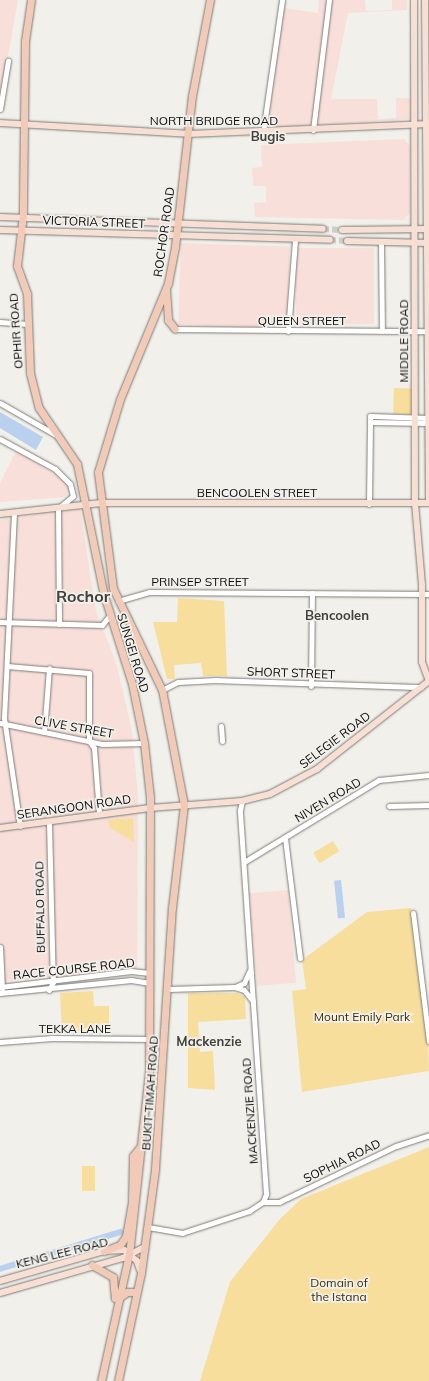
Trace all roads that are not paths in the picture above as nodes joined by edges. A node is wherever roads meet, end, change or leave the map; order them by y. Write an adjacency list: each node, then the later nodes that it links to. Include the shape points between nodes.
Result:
1 (31, 0): 11 (highway, OPHIR ROAD, via 25,41)
2 (210, 0): 15 (highway, ROCHOR ROAD)
3 (282, 0): 14 (street)
4 (330, 0): 13 (street)
5 (414, 0): 12 (main road, MIDDLE ROAD)
6 (425, 0): 10 (main road, MIDDLE ROAD)
7 (8, 61): 8 (street)
8 (0, 109)
9 (0, 123): 11 (main road, NORTH BRIDGE ROAD)
10 (428, 124): 12 (main road, NORTH BRIDGE ROAD); 21 (main road, MIDDLE ROAD)
11 (24, 125): 15 (main road, NORTH BRIDGE ROAD); 17 (highway, OPHIR ROAD)
12 (417, 125): 13 (main road, NORTH BRIDGE ROAD); 20 (main road, MIDDLE ROAD)
13 (313, 130): 14 (main road, NORTH BRIDGE ROAD)
14 (264, 132): 15 (main road, NORTH BRIDGE ROAD)
15 (188, 134): 18 (highway, ROCHOR ROAD)
16 (0, 217): 17 (main road, VICTORIA STREET)
17 (22, 218): 18 (main road, VICTORIA STREET); 24 (highway, OPHIR ROAD)
18 (177, 225): 19 (main road, VICTORIA STREET); 25 (highway, ROCHOR ROAD)
19 (323, 229)
20 (415, 229): 21 (main road); 23 (main road); 30 (main road, MIDDLE ROAD)
21 (428, 229): 31 (main road, MIDDLE ROAD)
22 (0, 230): 24 (main road, VICTORIA STREET)
23 (342, 230)
24 (19, 231): 25 (main road, VICTORIA STREET); 34 (highway, OPHIR ROAD, via 17,266 27,294)
25 (176, 236): 26 (main road, VICTORIA STREET); 32 (highway, ROCHOR ROAD)
26 (295, 239): 27 (main road, VICTORIA STREET); 36 (street)
27 (330, 240)
28 (347, 241): 29 (main road)
29 (381, 242): 30 (main road); 37 (street)
30 (414, 243): 31 (main road); 38 (main road, MIDDLE ROAD)
31 (428, 243): 39 (main road, MIDDLE ROAD)
32 (166, 289): 35 (highway, via 168,320); 47 (highway, ROCHOR ROAD, via 106,441 98,472)
33 (0, 322): 34 (street)
34 (28, 324): 44 (highway, OPHIR ROAD, via 34,392)
35 (175, 329): 36 (street, QUEEN STREET)
36 (288, 331): 37 (street, QUEEN STREET)
37 (382, 331): 38 (street, QUEEN STREET)
38 (415, 331): 39 (street, QUEEN STREET); 41 (main road, MIDDLE ROAD)
39 (428, 331): 42 (main road, MIDDLE ROAD)
40 (0, 403): 44 (street)
41 (414, 420): 42 (street); 43 (street); 43 (street, via 370,416); 48 (main road, MIDDLE ROAD)
42 (428, 420): 46 (main road, MIDDLE ROAD)
43 (370, 422): 49 (street)
44 (56, 435): 50 (highway, OPHIR ROAD, via 77,464)
45 (0, 439): 51 (street, via 55,469 70,484 73,496)
46 (429, 502): 48 (main road, BENCOOLEN STREET)
47 (101, 503): 49 (main road, BENCOOLEN STREET); 50 (main road, BENCOOLEN STREET); 54 (highway, ROCHOR ROAD)
48 (415, 503): 49 (main road, BENCOOLEN STREET); 57 (main road, MIDDLE ROAD)
49 (369, 504)
50 (86, 505): 51 (main road, BENCOOLEN STREET); 55 (highway, SUNGEI ROAD)
51 (58, 508): 52 (main road, BENCOOLEN STREET); 62 (street)
52 (14, 513): 53 (main road, BENCOOLEN STREET); 61 (street)
53 (0, 514)
54 (110, 563): 55 (highway, via 102,567); 58 (highway, ROCHOR ROAD)
55 (101, 580): 59 (highway, SUNGEI ROAD)
56 (312, 593): 57 (street, PRINSEP STREET); 58 (street, PRINSEP STREET, via 149,592); 66 (street)
57 (426, 594): 65 (main road, MIDDLE ROAD, via 422,662)
58 (118, 601): 68 (highway, ROCHOR ROAD)
59 (110, 615): 62 (street, via 102,625); 74 (highway, SUNGEI ROAD, via 132,684)
60 (0, 622): 61 (street)
61 (9, 622): 62 (street); 63 (street)
62 (59, 624)
63 (7, 666): 64 (street); 69 (street)
64 (49, 668): 71 (street); 73 (street, via 87,672 91,676)
65 (429, 681): 67 (main road, SELEGIE ROAD)
66 (311, 686): 67 (street, SHORT STREET); 68 (street, SHORT STREET, via 199,681 178,682)
67 (421, 687): 76 (main road, SELEGIE ROAD, via 299,780 270,794)
68 (162, 690): 77 (highway, BUKIT TIMAH ROAD)
69 (2, 723): 71 (street, CLIVE STREET); 83 (street)
70 (221, 726): 72 (street)
71 (44, 732): 73 (street, CLIVE STREET)
72 (222, 741)
73 (90, 743): 74 (street, CLIVE STREET); 81 (street)
74 (144, 743): 80 (highway, SUNGEI ROAD)
75 (429, 775): 85 (street, NIVEN ROAD, via 379,780)
76 (242, 801): 77 (main road, SELEGIE ROAD); 86 (street, MACKENZIE ROAD)
77 (184, 805): 80 (main road, SELEGIE ROAD); 98 (highway, BUKIT TIMAH ROAD)
78 (429, 805): 79 (street)
79 (389, 806)
80 (150, 808): 81 (main road, SERANGOON ROAD); 91 (highway, BUKIT TIMAH ROAD)
81 (99, 814): 82 (main road, SERANGOON ROAD)
82 (49, 823): 83 (main road, SERANGOON ROAD); 93 (street, BUFFALO ROAD)
83 (20, 826): 84 (main road, SERANGOON ROAD)
84 (0, 828)
85 (285, 838): 86 (street, NIVEN ROAD); 89 (street)
86 (244, 862): 90 (street, MACKENZIE ROAD)
87 (413, 912): 103 (street)
88 (0, 947): 96 (street)
89 (300, 958)
90 (252, 968): 97 (street, via 244,983); 101 (street, MACKENZIE ROAD)
91 (150, 973): 92 (street, RACE COURSE ROAD, via 131,971); 95 (highway, BUKIT TIMAH ROAD)
92 (100, 975): 93 (street, RACE COURSE ROAD); 94 (street)
93 (53, 982): 96 (street, RACE COURSE ROAD); 99 (street, BUFFALO ROAD)
94 (101, 983): 95 (street, RACE COURSE ROAD, via 132,980); 99 (street, RACE COURSE ROAD)
95 (150, 983): 102 (highway, BUKIT TIMAH ROAD)
96 (1, 987): 100 (street)
97 (235, 987): 98 (street); 101 (street, via 244,990)
98 (168, 989): 108 (highway, BUKIT TIMAH ROAD, via 162,1103)
99 (49, 990): 100 (street, RACE COURSE ROAD)
100 (3, 993)
101 (253, 1001): 107 (street, MACKENZIE ROAD, via 266,1194)
102 (151, 1039): 104 (street, TEKKA LANE, via 52,1038); 106 (highway, BUKIT TIMAH ROAD)
103 (429, 1041)
104 (0, 1042)
105 (429, 1135): 107 (street, SOPHIA ROAD, via 392,1148 279,1202)
106 (140, 1145): 110 (highway, via 133,1156 132,1201 126,1236 120,1245); 111 (highway, BUKIT TIMAH ROAD)
107 (263, 1202): 108 (street, via 248,1211 182,1233)
108 (148, 1227): 109 (highway, BUKIT TIMAH ROAD)
109 (145, 1247): 111 (main road); 113 (highway, BUKIT TIMAH ROAD)
110 (104, 1251): 111 (main road, KENG LEE ROAD); 114 (main road, KENG LEE ROAD)
111 (129, 1254): 112 (main road); 113 (main road, via 139,1264); 117 (highway, BUKIT TIMAH ROAD)
112 (92, 1265): 116 (main road); 118 (highway, via 113,1277)
113 (141, 1273): 115 (highway, BUKIT TIMAH ROAD)
114 (0, 1281)
115 (136, 1292): 117 (highway, via 127,1292); 120 (highway, BUKIT TIMAH ROAD)
116 (0, 1293)
117 (119, 1298): 118 (highway, BUKIT TIMAH ROAD)
118 (115, 1315): 119 (highway, BUKIT TIMAH ROAD)
119 (101, 1381)
120 (118, 1381)

